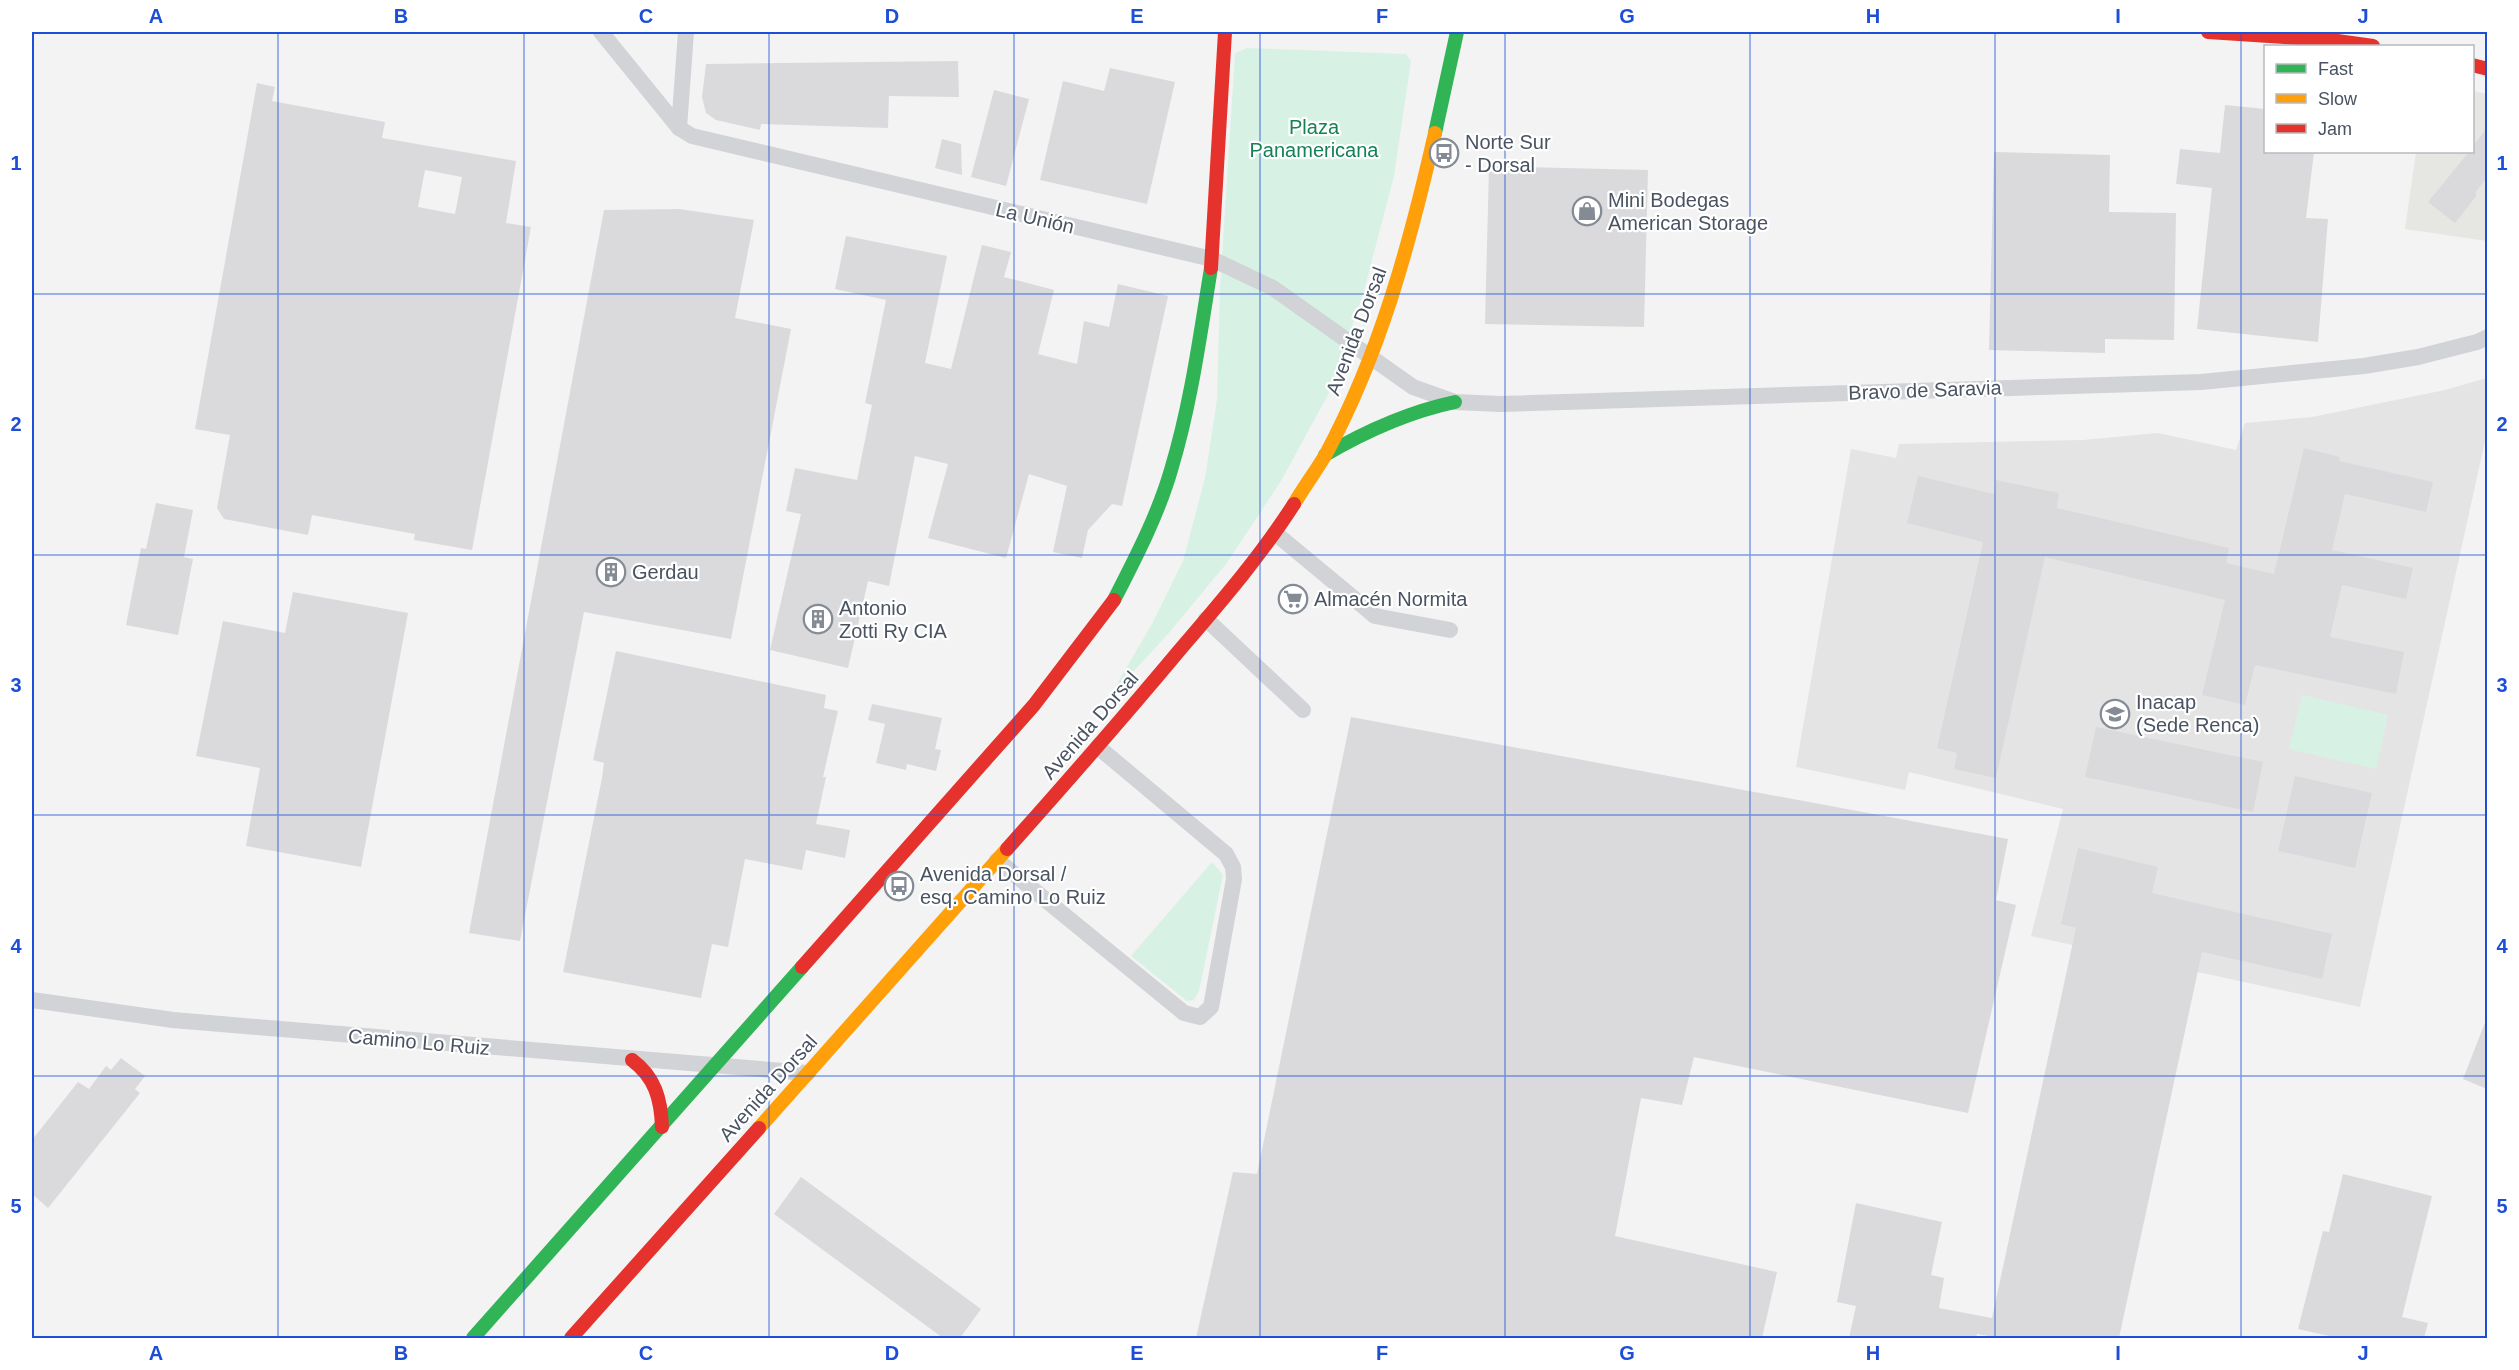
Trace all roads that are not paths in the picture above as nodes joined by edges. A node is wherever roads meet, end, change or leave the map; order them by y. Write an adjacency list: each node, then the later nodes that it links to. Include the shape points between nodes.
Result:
1 (601, 32): 7 (street, La Unión)
2 (686, 32): 7 (street)
3 (1225, 32): 8 (main road)
4 (1457, 32): 10 (main road, Avenida Dorsal, via 1415,222)
5 (2208, 32): 6 (main road)
6 (2366, 45)
7 (679, 128): 8 (street, La Unión, via 702,140)
8 (1212, 259): 10 (street, La Unión, via 1273,288); 21 (main road, via 1190,394 1171,472 1114,600 1034,705)
9 (2487, 337): 11 (street, Bravo de Saravia, via 2418,357 2364,366 2201,382 1512,404)
10 (1370, 357): 11 (street, Bravo de Saravia, via 1413,387); 12 (main road, Avenida Dorsal)
11 (1455, 402): 12 (main road, via 1403,416)
12 (1325, 455): 13 (main road, Avenida Dorsal)
13 (1275, 533): 14 (main road, Avenida Dorsal); 15 (street, via 1375,616)
14 (1206, 619): 16 (street); 17 (main road, Avenida Dorsal)
15 (1450, 630)
16 (1303, 710)
17 (1098, 747): 18 (main road, Avenida Dorsal); 18 (street, via 1226,854 1233,867 1211,1007 1200,1017 1184,1013)
18 (997, 860): 22 (main road, Avenida Dorsal)
19 (32, 1000): 20 (street, Camino Lo Ruiz, via 173,1020)
20 (632, 1060): 21 (street, Camino Lo Ruiz); 23 (main road, via 653,1081)
21 (715, 1066): 22 (street, Camino Lo Ruiz); 23 (main road)
22 (808, 1073): 25 (main road, Avenida Dorsal)
23 (662, 1127): 24 (main road)
24 (472, 1338)
25 (571, 1338)

